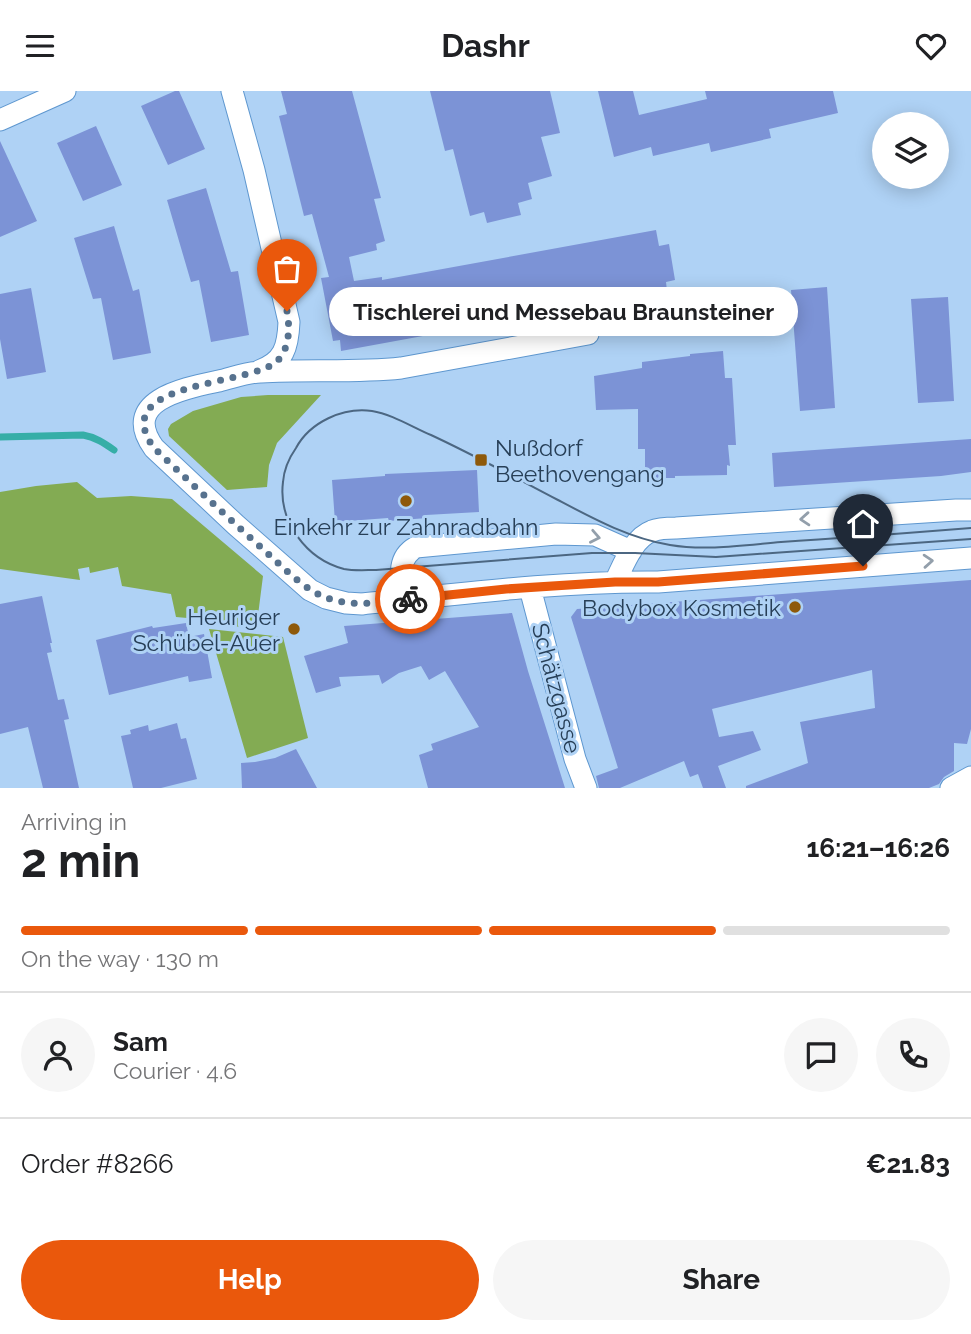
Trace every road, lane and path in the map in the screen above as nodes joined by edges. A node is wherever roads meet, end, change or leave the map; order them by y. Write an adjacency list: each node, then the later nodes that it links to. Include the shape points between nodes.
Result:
1 (232, 91): 5 (street, via 289,322 283,354)
2 (62, 92): 3 (street)
3 (0, 120)
4 (588, 334): 5 (street, via 376,371)
5 (258, 372): 11 (street, via 164,397 144,420 148,439 310,590 346,603)
6 (971, 510): 7 (street, one-way to 7, via 662,529 640,538)
7 (631, 551): 9 (street); 11 (street, one-way to 7, via 403,559 416,547 556,534 595,535)
8 (971, 558): 9 (street, one-way to 8)
9 (615, 582): 10 (street)
10 (530, 588): 11 (street); 13 (street, Schätzgasse)
11 (405, 600)
12 (971, 777): 14 (street)
13 (586, 788)
14 (951, 788)

